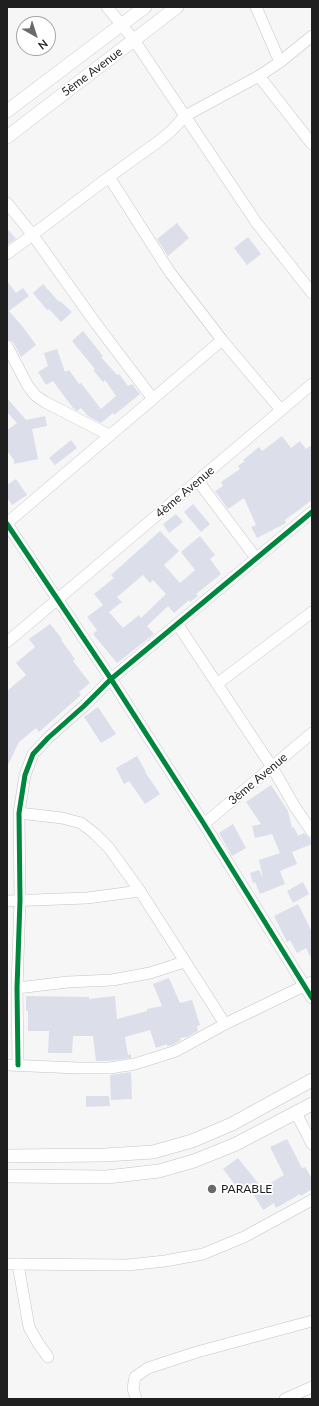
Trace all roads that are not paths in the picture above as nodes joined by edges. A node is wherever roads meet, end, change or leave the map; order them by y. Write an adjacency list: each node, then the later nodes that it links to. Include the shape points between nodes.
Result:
1 (107, 7): 5 (street)
2 (144, 7): 5 (street, 5ème Avenue)
3 (177, 7): 7 (street, 5ème Avenue)
4 (256, 7): 8 (street)
5 (121, 24): 7 (street); 10 (street, 5ème Avenue)
6 (312, 36): 8 (street)
7 (134, 40): 11 (street); 12 (street, 5ème Avenue)
8 (280, 62): 9 (street)
9 (258, 76): 11 (street); 13 (street)
10 (7, 110)
11 (185, 116): 14 (street, via 159,141); 18 (street, via 256,222)
12 (7, 136)
13 (312, 144)
14 (108, 177): 16 (street); 19 (street, via 169,271)
15 (7, 203): 16 (street)
16 (32, 234): 17 (street); 22 (street)
17 (7, 254)
18 (312, 293)
19 (222, 340): 22 (street); 23 (street)
20 (7, 346): 24 (street, via 36,396)
21 (312, 384): 23 (street, 4ème Avenue)
22 (153, 399): 24 (street)
23 (281, 410): 25 (street, 4ème Avenue)
24 (109, 435): 27 (street)
25 (198, 481): 28 (street); 29 (street, 4ème Avenue)
26 (312, 512): 28 (street)
27 (7, 524): 29 (street)
28 (256, 558): 31 (street)
29 (58, 599): 32 (street, 4ème Avenue); 33 (street)
30 (312, 612): 34 (street)
31 (178, 624): 33 (street); 34 (street)
32 (7, 642)
33 (111, 679): 37 (street, via 33,754 25,775); 38 (street)
34 (217, 684): 36 (street)
35 (312, 733): 36 (street, 3ème Avenue)
36 (272, 767): 38 (street, 3ème Avenue); 39 (street)
37 (19, 813): 40 (street, via 81,823 109,848); 41 (street)
38 (204, 824): 44 (street)
39 (312, 832)
40 (140, 891): 41 (street, via 87,898); 43 (street)
41 (20, 900): 42 (street); 45 (street)
42 (7, 901)
43 (184, 962): 45 (street, via 150,973 112,980); 47 (street)
44 (308, 984): 46 (street); 47 (street)
45 (18, 988): 48 (street)
46 (312, 998)
47 (225, 1024): 48 (street, via 176,1051 135,1064 110,1068)
48 (12, 1065)
49 (312, 1080): 53 (street, via 232,1124 192,1142 153,1152)
50 (312, 1104): 51 (street)
51 (296, 1113): 52 (street); 54 (street, via 236,1144 194,1161 159,1171 107,1177)
52 (312, 1144)
53 (7, 1156)
54 (7, 1176)
55 (312, 1200): 56 (street, via 244,1237 203,1254 128,1265)
56 (13, 1264): 58 (street, via 29,1326)
57 (312, 1321): 60 (street, via 196,1352 148,1368 135,1377 133,1388)
58 (48, 1357)
59 (312, 1387): 61 (street)
60 (136, 1399)
61 (285, 1399)

